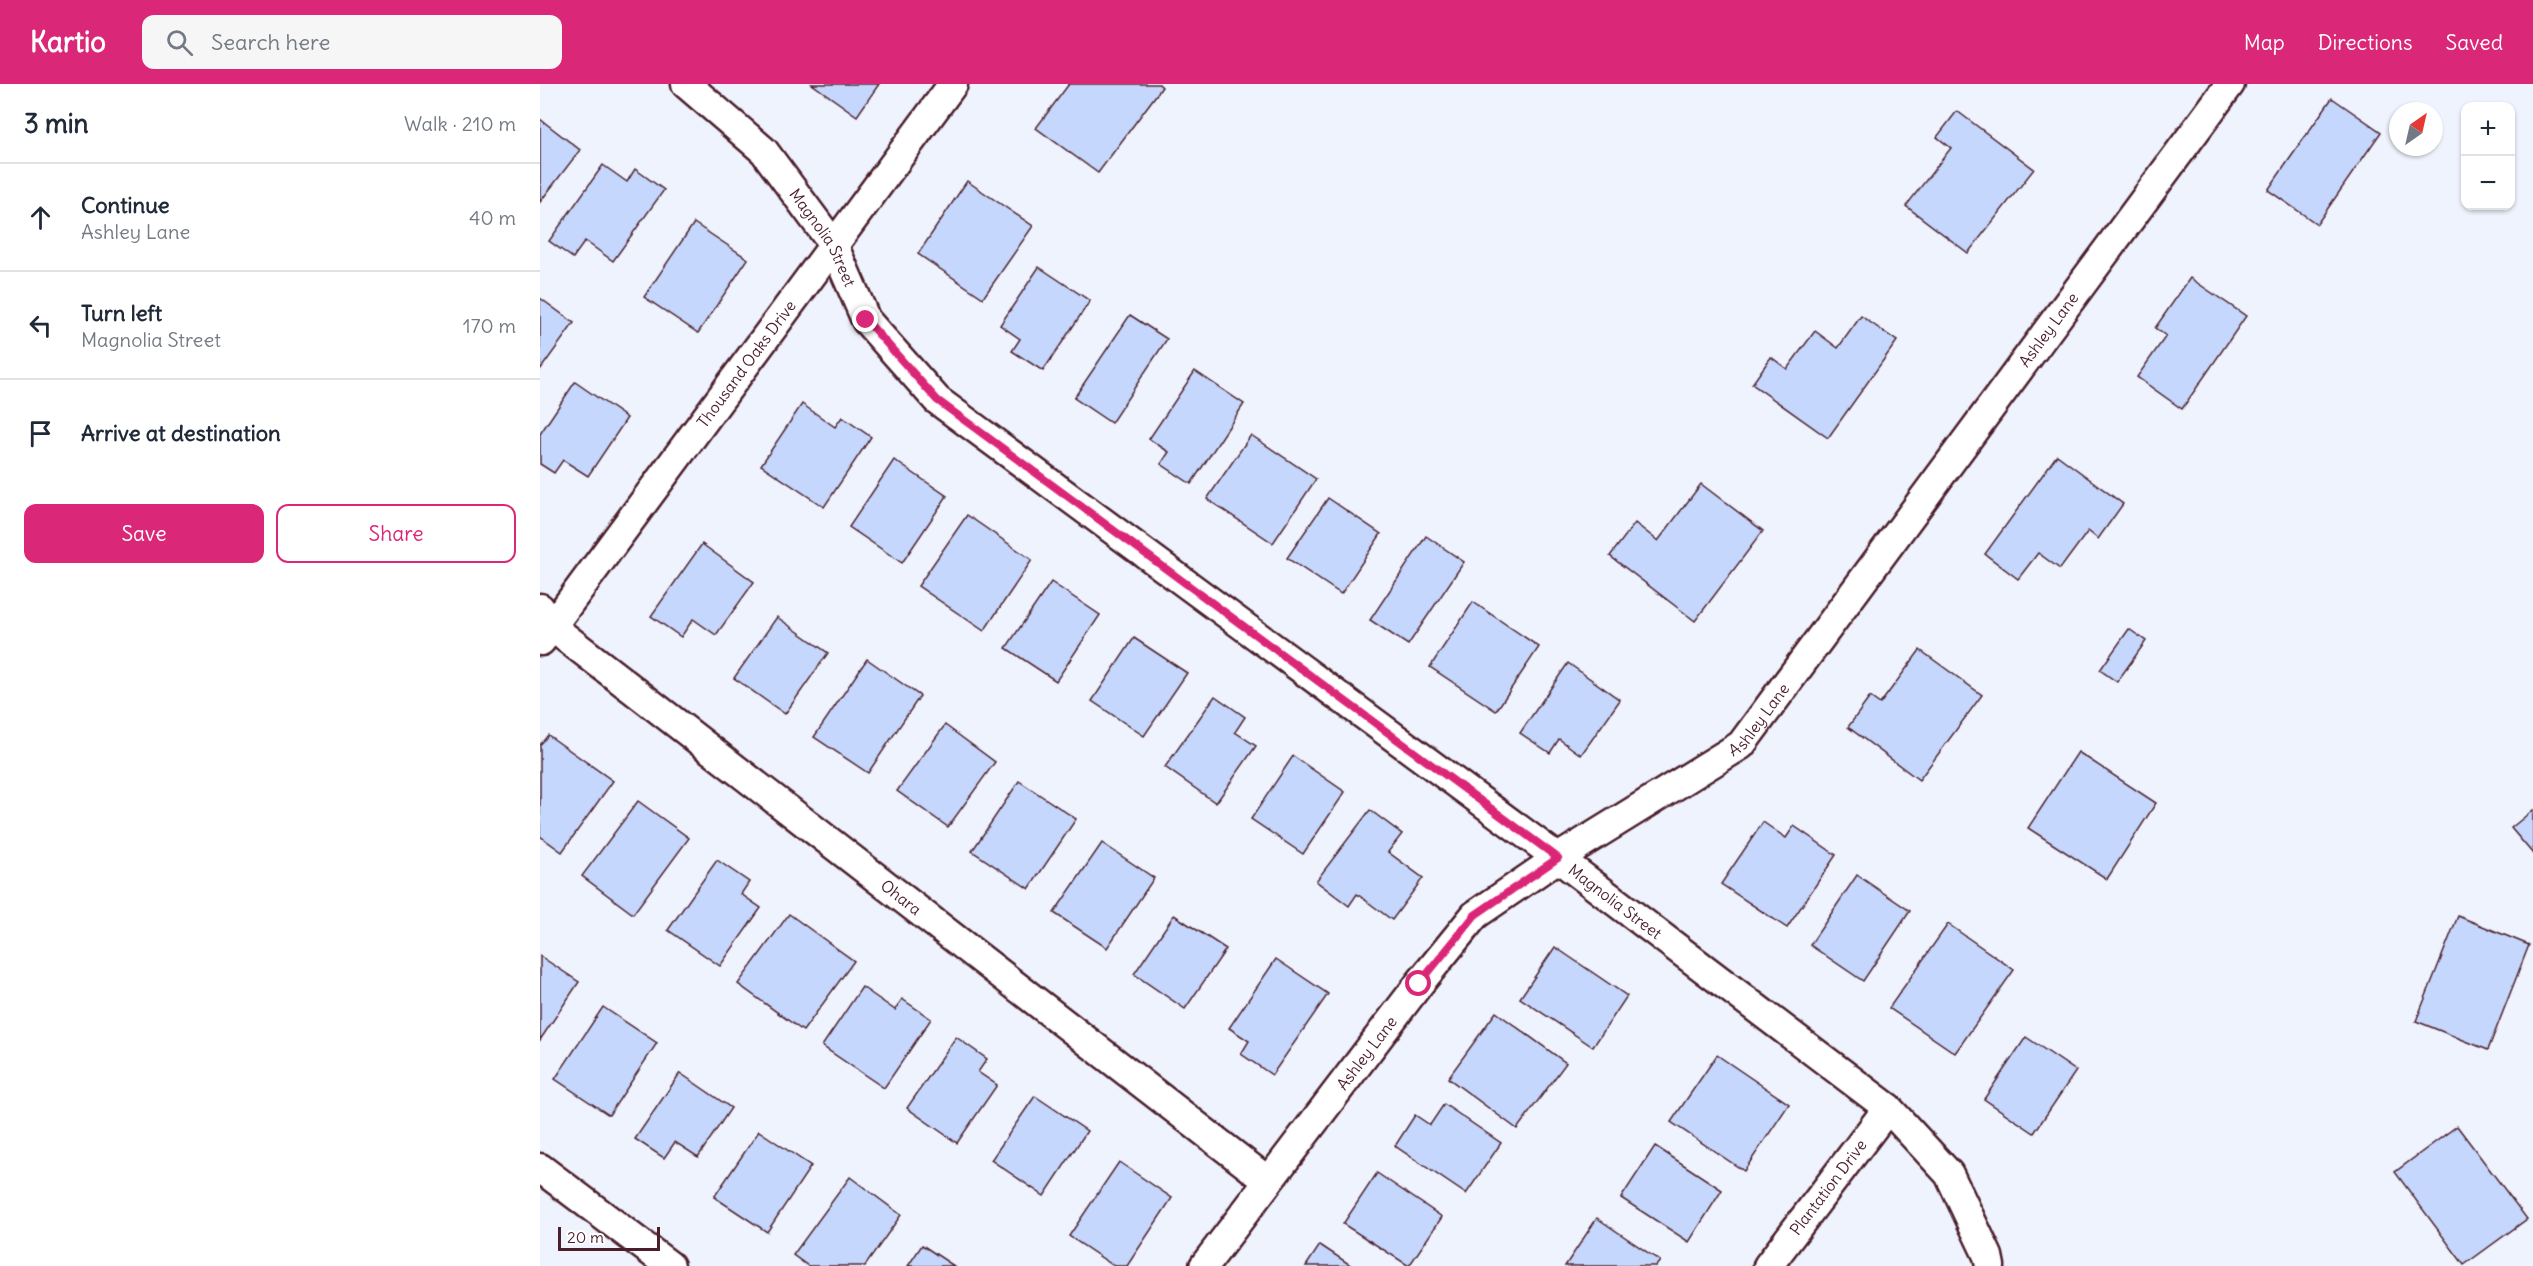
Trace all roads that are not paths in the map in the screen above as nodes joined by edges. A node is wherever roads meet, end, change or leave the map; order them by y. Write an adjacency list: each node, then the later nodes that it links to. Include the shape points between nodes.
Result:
1 (686, 84): 4 (street, Magnolia Street, via 764,151)
2 (953, 84): 4 (street, Thousand Oaks Drive)
3 (2230, 84): 6 (street, Ashley Lane, via 1741,745)
4 (833, 244): 5 (street, Thousand Oaks Drive); 6 (street, Magnolia Street, via 866,320 937,400)
5 (544, 626): 9 (street, Ohara)
6 (1558, 858): 7 (street, Magnolia Street); 9 (street, Ashley Lane, via 1475,915)
7 (1888, 1108): 12 (street, Plantation Drive); 13 (street, Magnolia Street, via 1949,1174)
8 (540, 1168): 10 (street)
9 (1268, 1181): 11 (street, Ashley Lane)
10 (670, 1266)
11 (1204, 1266)
12 (1768, 1266)
13 (1990, 1266)

